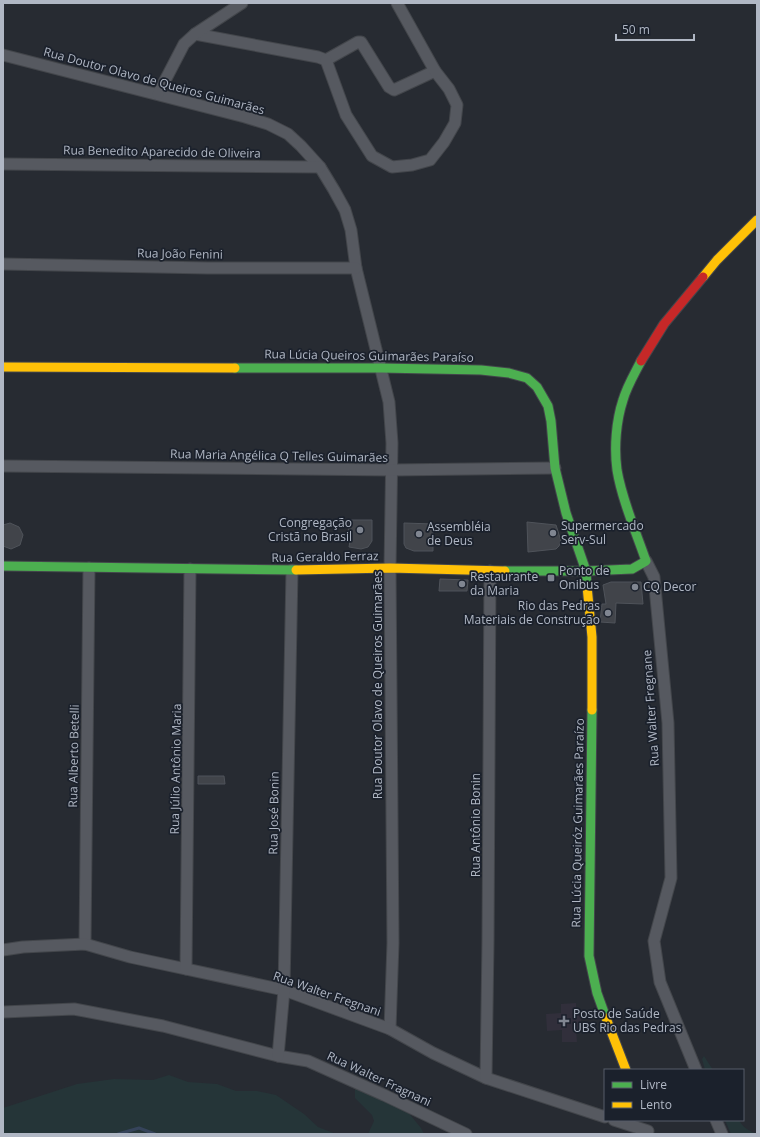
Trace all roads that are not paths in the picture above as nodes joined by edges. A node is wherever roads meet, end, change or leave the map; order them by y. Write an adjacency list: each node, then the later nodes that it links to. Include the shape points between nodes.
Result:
1 (242, 3): 3 (street)
2 (397, 3): 6 (street)
3 (195, 34): 5 (street, via 318,56); 7 (street, via 184,44)
4 (3, 55): 7 (street, Rua Doutor Olavo de Queiros Guimarães)
5 (326, 60): 6 (street, via 361,42 389,87 394,90); 6 (street, via 346,115 372,156 392,167 430,160 455,124 457,105)
6 (435, 71)
7 (158, 94): 9 (street, Rua Doutor Olavo de Queiros Guimarães, via 268,124 288,134)
8 (3, 164): 9 (street, Rua Benedito Aparecido de Oliveira)
9 (320, 167): 12 (street, Rua Doutor Olavo de Queiros Guimarães, via 345,210 351,230)
10 (757, 220): 18 (street, Rua Walter Fregnane, via 717,260 664,324 648,348 623,399 618,421 617,469)
11 (3, 264): 12 (street, Rua João Fenini)
12 (356, 268): 14 (street, Rua Doutor Olavo de Queiros Guimarães)
13 (3, 367): 14 (street, Rua Lúcia Queiros Guimarães Paraíso)
14 (381, 368): 16 (street, Rua Lúcia Queiros Guimarães Paraíso, via 481,370 527,378 538,387 548,406); 17 (street, Rua Doutor Olavo de Queiros Guimarães, via 389,402)
15 (3, 466): 17 (street, Rua Maria Angélica Q Telles Guimarães)
16 (555, 468): 17 (street, Rua Maria Angélica Q Telles Guimarães); 24 (street, Rua Lúcia Queiros Guimarães Paraíso, via 566,513)
17 (392, 470): 21 (street, Rua Doutor Olavo de Queiros Guimarães)
18 (646, 561): 24 (street, Rua Geraldo Ferraz, via 632,569); 34 (street, Rua Walter Fregnane, via 654,576 668,722 671,848 671,878 654,941 660,982)
19 (3, 566): 20 (street, Rua Geraldo Ferraz)
20 (89, 568): 22 (street, Rua Geraldo Ferraz); 26 (street, Rua Alberto Betelli)
21 (390, 568): 23 (street, Rua Geraldo Ferraz); 25 (street, Rua Geraldo Ferraz); 31 (street, Rua Doutor Olavo de Queiros Guimarães, via 393,942)
22 (190, 569): 23 (street, Rua Geraldo Ferraz); 28 (street, Rua Júlio Antônio Maria)
23 (292, 570): 29 (street, Rua José Bonin)
24 (586, 571): 25 (street, Rua Geraldo Ferraz); 33 (street, Rua Lúcia Queiróz Guimarães Paraízo, via 592,637 589,956 597,993)
25 (490, 572): 35 (street, Rua Antônio Bonin)
26 (85, 944): 27 (street, Rua Walter Fregnani); 28 (street, Rua Walter Fregnani)
27 (3, 950)
28 (186, 969): 29 (street, Rua Walter Fregnani)
29 (284, 990): 31 (street, Rua Walter Fregnani); 32 (street, Rua José Bonin)
30 (3, 1012): 32 (street, via 74,1010 163,1026)
31 (390, 1029): 35 (street, Rua Walter Fregnani)
32 (278, 1056): 41 (street, Rua Walter Fragnani, via 308,1061)
33 (626, 1069)
34 (696, 1069)
35 (486, 1078): 36 (street, Rua Walter Fregnani)
36 (604, 1117)
37 (617, 1121): 40 (street)
38 (644, 1121): 40 (street)
39 (716, 1121): 42 (street)
40 (649, 1132)
41 (466, 1134)
42 (722, 1134)

